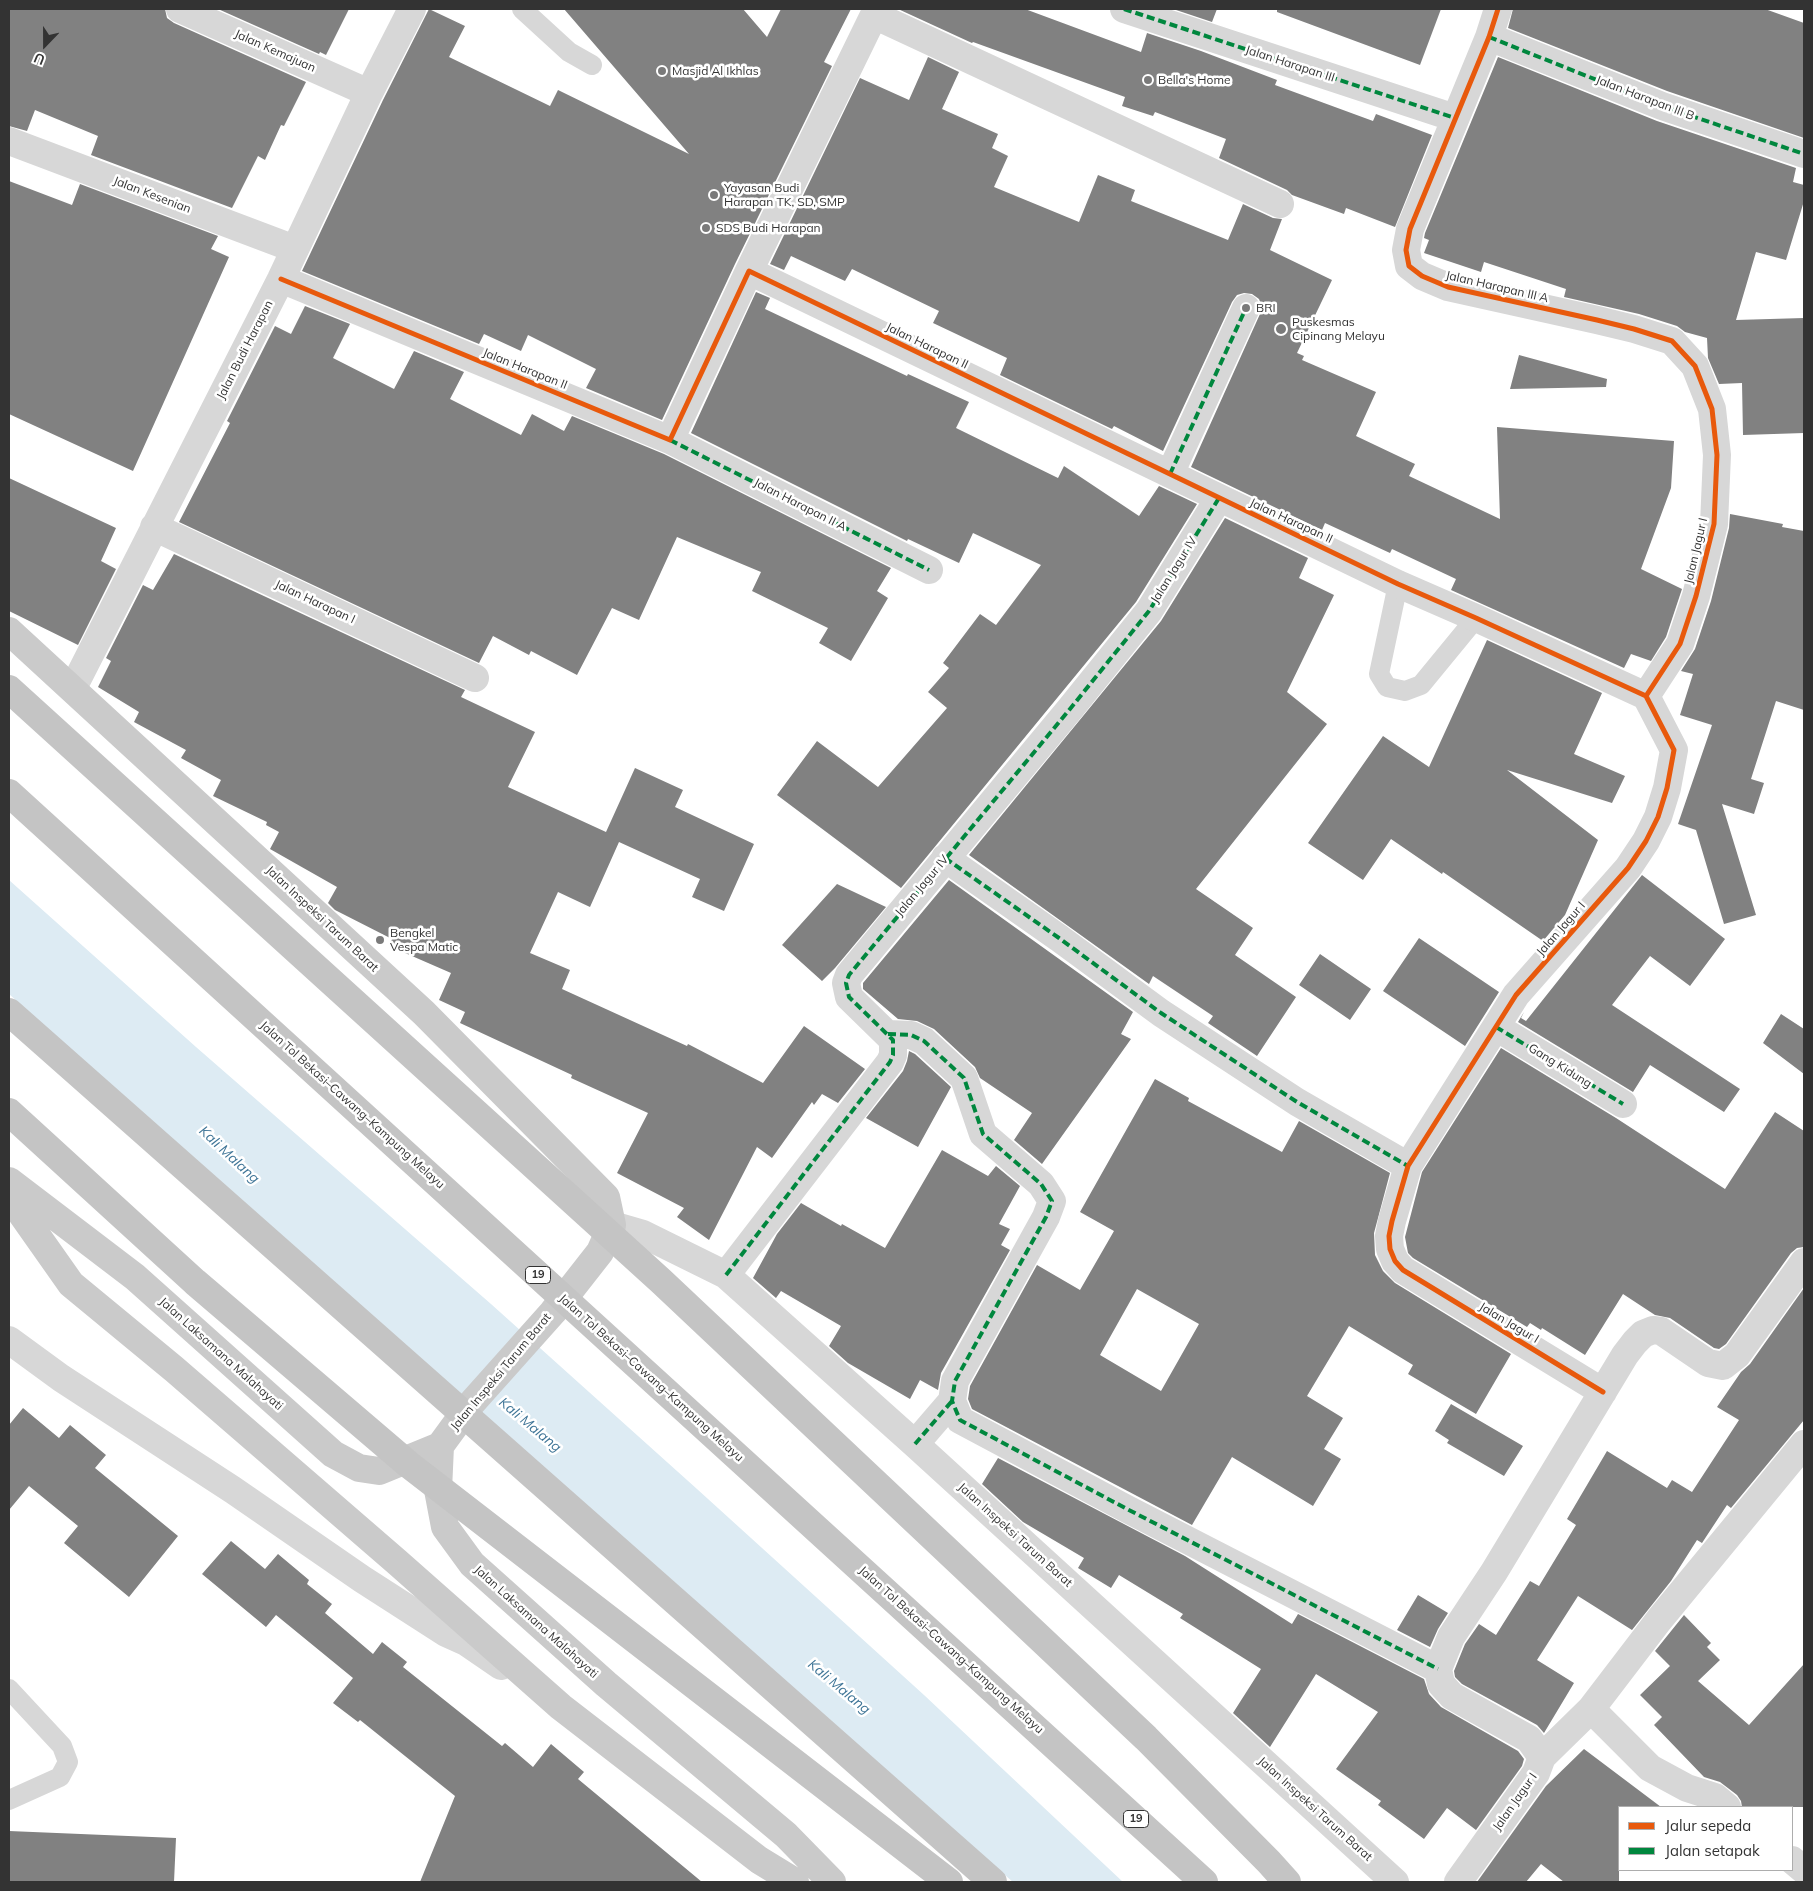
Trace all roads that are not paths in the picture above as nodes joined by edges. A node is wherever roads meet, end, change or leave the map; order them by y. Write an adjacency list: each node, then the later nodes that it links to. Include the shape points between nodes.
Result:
1 (180, 9): 8 (street, Jalan Kemajuan)
2 (412, 9): 8 (street, Jalan Budi Harapan)
3 (522, 9): 7 (lane, via 569,52)
4 (1124, 9): 9 (street, Jalan Harapan III)
5 (1498, 9): 6 (street, Jalan Harapan III A)
6 (1489, 37): 9 (street, Jalan Harapan III A); 11 (street, Jalan Harapan III B, via 1662,106)
7 (592, 65)
8 (369, 93): 13 (street, Jalan Budi Harapan)
9 (1455, 118): 17 (street, Jalan Harapan III A, via 1410,229 1406,250 1409,266 1448,288 1597,320 1672,341)
10 (9, 141): 13 (street, Jalan Kesenian)
11 (1804, 154)
12 (1280, 204): 14 (street, via 874,15)
13 (295, 249): 15 (street, Jalan Budi Harapan)
14 (749, 271): 18 (street); 19 (street, Jalan Harapan II)
15 (281, 279): 18 (street, Jalan Harapan II); 21 (street, Jalan Budi Harapan)
16 (1246, 308): 19 (street)
17 (1696, 366): 29 (street, Jalan Jagur I, via 1712,408 1717,455 1714,524 1680,644)
18 (670, 440): 22 (street, Jalan Harapan II A)
19 (1170, 474): 20 (street, Jalan Harapan II)
20 (1219, 498): 23 (street, Jalan Harapan II); 31 (street, Jalan Jagur IV, via 1149,611)
21 (154, 527): 26 (street, Jalan Harapan I); 27 (street, Jalan Budi Harapan)
22 (929, 570)
23 (1398, 584): 24 (street, Jalan Harapan II); 24 (lane, via 1379,674 1387,687 1405,691 1421,685)
24 (1476, 618): 29 (street, Jalan Harapan II)
25 (9, 631): 27 (main road, Jalan Inspeksi Tarum Barat)
26 (475, 678)
27 (73, 688): 40 (main road, Jalan Inspeksi Tarum Barat, via 424,1013 606,1197)
28 (9, 689): 63 (highway, via 661,1281 1146,1738)
29 (1646, 696): 33 (street, Jalan Jagur I, via 1674,750 1658,817 1628,868 1516,995)
30 (9, 793): 62 (highway, Jalan Tol Bekasi–Cawang–Kampung Melayu / 19)
31 (945, 858): 34 (street, Jalan Jagur IV, via 849,975 846,983 849,997); 37 (street, via 1169,1018 1297,1102)
32 (9, 1012): 61 (highway)
33 (1496, 1027): 35 (street, Gang Kidung); 37 (street, Jalan Jagur I)
34 (888, 1034): 42 (street, via 894,1047 890,1062); 45 (street, via 911,1035 924,1041 964,1078 983,1134 1042,1184 1052,1201 955,1381)
35 (1623, 1104)
36 (9, 1112): 60 (highway, via 195,1282 408,1464)
37 (1408, 1166): 44 (street, Jalan Jagur I, via 1389,1236 1395,1261 1403,1270)
38 (9, 1181): 48 (main road, Jalan Laksamana Malahayati, via 135,1277 333,1454 359,1468 379,1471)
39 (9, 1196): 51 (main road, via 71,1284 398,1562)
40 (612, 1225): 42 (street, Jalan Inspeksi Tarum Barat, via 643,1234); 48 (main road, Jalan Inspeksi Tarum Barat, via 600,1252 553,1312 470,1405)
41 (1804, 1262): 44 (street, via 1730,1362 1723,1366 1708,1363 1661,1331 1653,1330 1643,1334 1624,1355)
42 (726, 1275): 46 (street, Jalan Inspeksi Tarum Barat)
43 (9, 1340): 51 (street, via 362,1579 446,1634 466,1642)
44 (1603, 1392): 49 (street, via 1451,1637)
45 (952, 1402): 46 (street); 49 (street, via 960,1420)
46 (915, 1444): 64 (street, Jalan Inspeksi Tarum Barat)
47 (1804, 1444): 52 (street)
48 (440, 1446): 59 (main road, Jalan Laksamana Malahayati, via 438,1490 445,1527 472,1564 606,1684 786,1835)
49 (1438, 1669): 53 (street, Jalan Jagur I, via 1441,1684 1452,1696 1529,1739)
50 (9, 1689): 54 (lane, via 62,1746 68,1762 60,1777)
51 (561, 1707): 58 (main road, via 759,1860)
52 (1591, 1708): 53 (street); 55 (street, via 1650,1768 1687,1788 1715,1797)
53 (1542, 1757): 65 (street, Jalan Jagur I, via 1536,1773)
54 (9, 1800)
55 (1726, 1806)
56 (1793, 1861): 57 (street)
57 (1804, 1870)
58 (795, 1882)
59 (832, 1882)
60 (949, 1882)
61 (992, 1882)
62 (1204, 1882)
63 (1287, 1882)
64 (1395, 1882)
65 (1458, 1882)

